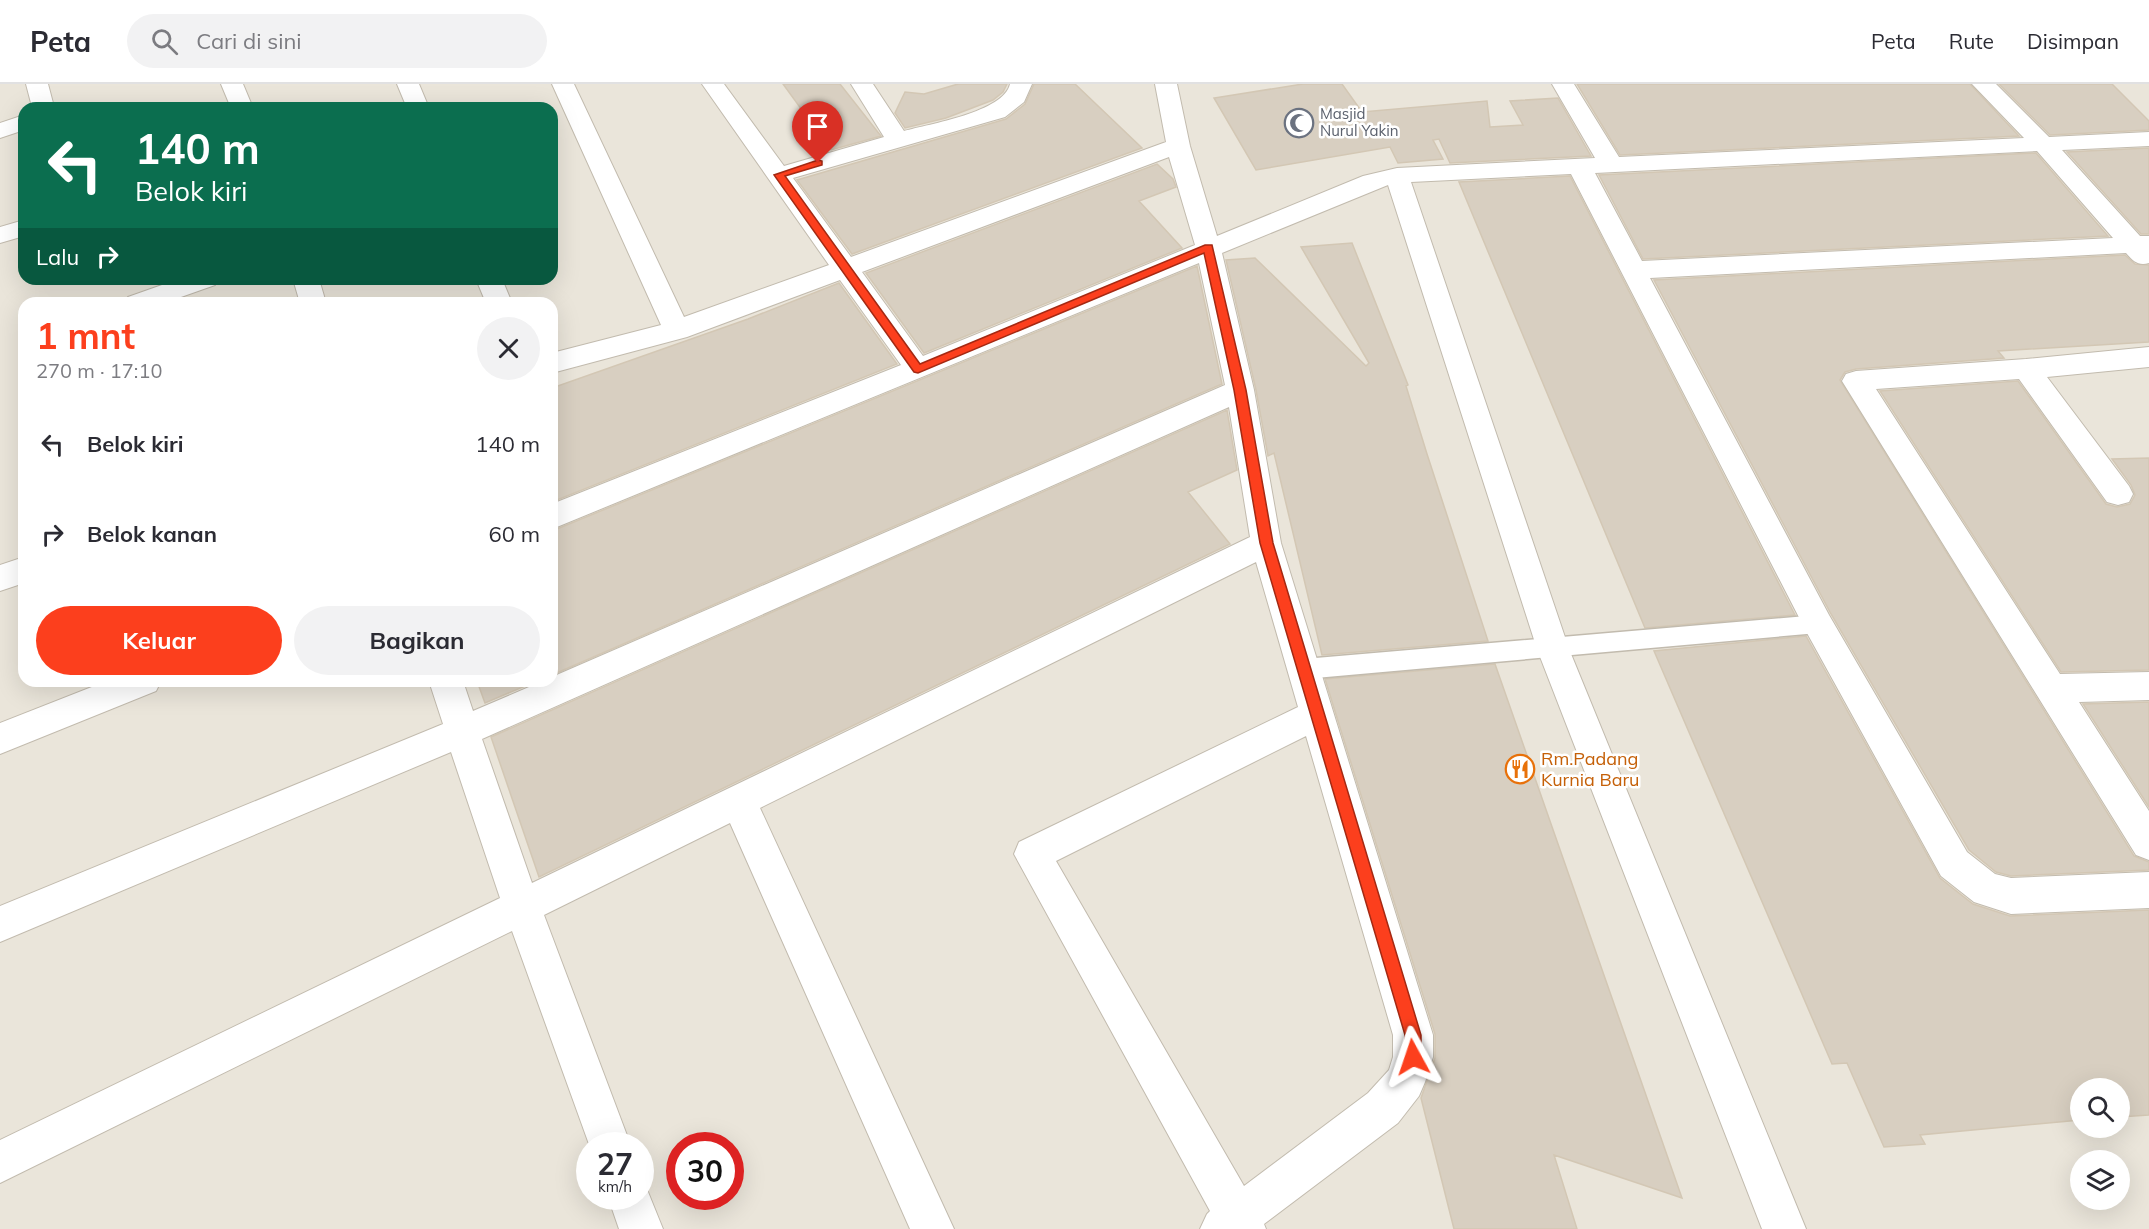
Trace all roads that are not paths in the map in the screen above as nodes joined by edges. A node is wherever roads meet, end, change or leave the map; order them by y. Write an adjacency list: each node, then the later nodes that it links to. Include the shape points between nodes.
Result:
1 (37, 84): 11 (street)
2 (232, 84): 12 (street)
3 (408, 84): 13 (street)
4 (563, 84): 32 (street)
5 (713, 84): 22 (street)
6 (861, 84): 17 (street)
7 (1022, 84): 17 (street, via 1013,101 997,112)
8 (1166, 84): 19 (street)
9 (1563, 84): 21 (street)
10 (1983, 84): 18 (street)
11 (42, 102)
12 (240, 102)
13 (416, 102)
14 (18, 124): 15 (street)
15 (0, 131)
16 (2149, 139): 18 (street)
17 (898, 140): 22 (street)
18 (2043, 144): 21 (street); 27 (street)
19 (1178, 146): 26 (street); 28 (street)
20 (1579, 166): 21 (street); 23 (street); 29 (street)
21 (1612, 166)
22 (778, 175): 28 (street)
23 (1397, 175): 26 (street, via 1350,188); 44 (street)
24 (18, 230): 25 (street)
25 (0, 235)
26 (1208, 247): 35 (street); 37 (street)
27 (2144, 251): 29 (street)
28 (844, 267): 32 (street); 35 (street)
29 (1635, 270): 43 (street)
30 (189, 285): 31 (street)
31 (154, 297)
32 (677, 330): 34 (street)
33 (2149, 357): 36 (street)
34 (558, 361)
35 (918, 369): 39 (street)
36 (2026, 369): 38 (street); 49 (street, via 1856,381)
37 (1240, 390): 40 (street); 51 (street)
38 (2118, 494)
39 (558, 515)
40 (1266, 543): 45 (street); 53 (street)
41 (18, 572): 42 (street)
42 (0, 578)
43 (1818, 624): 44 (lane); 55 (street, via 1954,864 1974,882 2011,896)
44 (1553, 649): 45 (lane); 64 (street)
45 (1304, 669): 50 (street)
46 (2149, 686): 49 (street)
47 (129, 687): 52 (street)
48 (449, 687): 51 (street)
49 (2051, 690): 54 (street)
50 (1317, 714): 61 (street, via 1413,1035 1413,1057 1406,1082 1383,1108); 61 (street, via 1032,854)
51 (462, 732): 56 (street); 57 (street)
52 (0, 739)
53 (738, 800): 56 (street); 63 (street)
54 (2149, 843)
55 (2149, 890)
56 (523, 906): 58 (street); 59 (street)
57 (0, 924)
58 (605, 1132)
59 (0, 1162)
60 (634, 1210): 62 (street)
61 (1235, 1225)
62 (641, 1229)
63 (932, 1229)
64 (1784, 1229)

